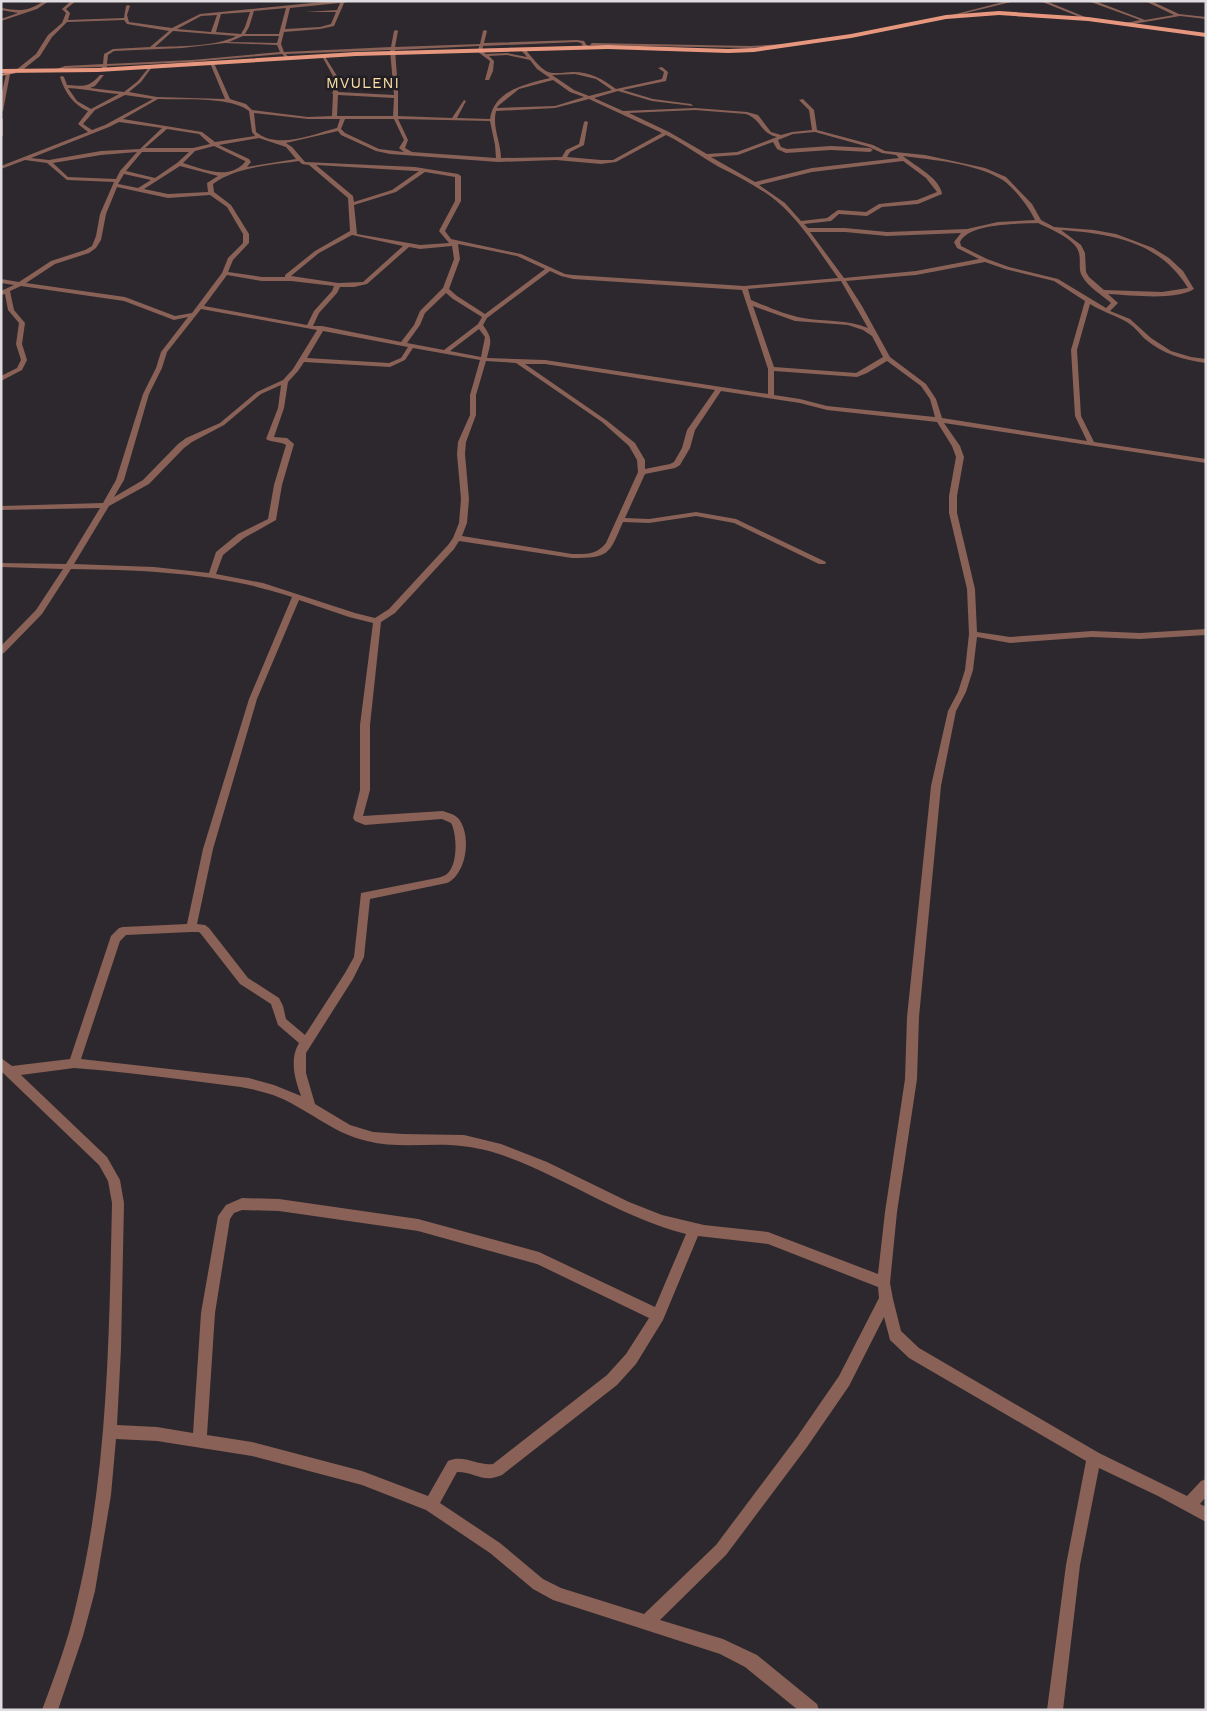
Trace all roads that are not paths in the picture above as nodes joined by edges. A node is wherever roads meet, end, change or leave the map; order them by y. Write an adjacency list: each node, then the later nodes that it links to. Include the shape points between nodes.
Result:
1 (47, 1): 16 (street)
2 (74, 1): 28 (street, via 64,9 68,13)
3 (273, 1): 12 (street)
4 (347, 1): 9 (street)
5 (1013, 1): 22 (street)
6 (1042, 1): 25 (street)
7 (1090, 1): 27 (street)
8 (1147, 1): 21 (street)
9 (342, 2): 11 (street); 15 (street)
10 (128, 6): 24 (street)
11 (288, 7): 12 (street); 19 (street)
12 (274, 8): 14 (street)
13 (1, 9): 16 (street)
14 (252, 10): 30 (street, via 200,15); 36 (street)
15 (338, 11): 18 (street); 33 (street, via 333,25 328,28)
16 (23, 12): 26 (street)
17 (296, 12): 19 (street)
18 (306, 12)
19 (286, 13): 33 (street)
20 (219, 15): 34 (street)
21 (1180, 15): 23 (street); 27 (street)
22 (946, 17): 25 (main road, via 1023,13); 40 (main road, via 791,46 728,51)
23 (1206, 18)
24 (126, 19): 28 (street); 30 (street, via 132,25)
25 (1088, 19): 29 (main road)
26 (1, 20)
27 (1145, 20): 29 (street)
28 (65, 21): 57 (street, via 38,55)
29 (1127, 24): 35 (main road)
30 (172, 30): 34 (street); 41 (street)
31 (485, 31): 43 (street)
32 (396, 32): 44 (street)
33 (280, 33): 36 (street); 39 (street)
34 (213, 34): 36 (street)
35 (1206, 35)
36 (242, 36): 37 (street)
37 (224, 42): 38 (street); 39 (street)
38 (207, 44): 41 (street); 50 (street)
39 (279, 44): 45 (street)
40 (587, 45): 42 (main road); 43 (street, via 533,42)
41 (152, 47): 53 (street, via 110,51 106,54)
42 (523, 50): 43 (main road); 49 (street)
43 (482, 51): 44 (main road); 49 (street); 63 (street, via 492,61)
44 (392, 52): 46 (main road); 71 (street)
45 (283, 53): 46 (street); 48 (street); 50 (street)
46 (356, 53): 47 (main road)
47 (324, 56): 48 (main road); 68 (street, via 335,76)
48 (288, 58): 51 (main road)
49 (530, 59): 58 (street)
50 (193, 63): 51 (main road); 52 (street); 54 (main road)
51 (212, 63): 72 (street)
52 (127, 66): 53 (main road); 54 (main road)
53 (105, 67): 57 (main road)
54 (150, 67): 67 (street, via 142,79)
55 (660, 68): 66 (street, via 666,72 662,81)
56 (1, 71): 57 (main road)
57 (14, 72): 59 (street); 78 (street)
58 (546, 74): 62 (street); 66 (street, via 588,74)
59 (1, 75)
60 (102, 76): 65 (street)
61 (62, 77): 64 (street)
62 (553, 78): 69 (street); 77 (street, via 517,88 498,102)
63 (487, 79)
64 (65, 86): 65 (street); 79 (street, via 77,104)
65 (85, 88): 67 (street)
66 (617, 90): 69 (street); 75 (street)
67 (126, 92): 70 (street); 79 (street)
68 (334, 93): 71 (street); 81 (street)
69 (587, 97): 77 (street, via 555,107); 80 (street)
70 (157, 98): 72 (street); 86 (street)
71 (396, 98): 83 (street)
72 (228, 100): 76 (street)
73 (801, 100): 91 (street, via 814,111)
74 (464, 101): 84 (street)
75 (706, 109): 80 (street); 96 (street, via 752,114 765,130)
76 (251, 110): 81 (street, via 302,118); 95 (street, via 254,132)
77 (494, 110): 87 (street)
78 (1, 111)
79 (92, 111): 92 (street, via 80,124)
80 (624, 112): 93 (street)
81 (334, 117): 82 (street)
82 (343, 117): 83 (street); 90 (street)
83 (396, 118): 84 (street); 103 (street, via 406,140 402,148)
84 (454, 118): 87 (street)
85 (1, 119): 94 (street)
86 (118, 120): 89 (street); 92 (street)
87 (492, 120): 110 (street, via 491,132 499,150)
88 (586, 122): 107 (street, via 581,144 568,151)
89 (165, 128): 99 (street, via 200,133); 100 (street)
90 (340, 129): 98 (street); 103 (street, via 347,137 378,150 378,157 390,152)
91 (815, 131): 96 (street); 102 (street)
92 (91, 132): 106 (street)
93 (667, 133): 105 (street); 107 (street, via 614,161)
94 (1, 136)
95 (258, 137): 98 (street); 99 (street)
96 (782, 137): 97 (street)
97 (775, 140): 102 (street, via 779,148 786,151 831,148); 105 (street, via 738,153)
98 (279, 143): 109 (street, via 292,149)
99 (214, 144): 101 (street); 116 (street, via 247,160)
100 (140, 150): 101 (street); 111 (street); 118 (street)
101 (193, 150): 113 (street)
102 (884, 152): 104 (street)
103 (411, 153): 112 (street)
104 (898, 154): 108 (street); 126 (street, via 967,165 994,173 1014,187)
105 (706, 156): 122 (street)
106 (26, 159): 111 (street); 115 (street)
107 (563, 159): 110 (street)
108 (903, 159): 122 (street, via 812,170); 127 (street, via 924,174 940,193 918,202 881,204 867,214 838,212 829,220)
109 (298, 160): 114 (street); 116 (street)
110 (498, 160): 112 (street)
111 (50, 162): 121 (street, via 67,178)
112 (418, 162): 114 (street); 117 (street)
113 (179, 164): 119 (street); 120 (street)
114 (311, 164): 125 (street, via 346,192)
115 (1, 168)
116 (240, 170): 119 (street)
117 (424, 170): 125 (street, via 394,191); 132 (street, via 458,176 458,201 442,231)
118 (122, 172): 120 (street); 121 (street)
119 (222, 175): 124 (street, via 210,183)
120 (154, 178): 123 (street)
121 (116, 183): 123 (street); 142 (street, via 103,213 94,247 51,264)
122 (755, 184): 127 (street, via 783,204)
123 (139, 190): 124 (street, via 168,196)
124 (211, 193): 138 (street, via 229,206 247,239 230,259)
125 (353, 204): 131 (street)
126 (1040, 221): 128 (street); 130 (street, via 998,224)
127 (799, 223): 129 (street)
128 (1052, 228): 147 (street, via 1079,246 1086,278); 147 (street, via 1104,234 1159,252 1172,262 1191,289)
129 (806, 230): 130 (street, via 888,234); 140 (street)
130 (967, 231): 136 (street, via 957,244)
131 (353, 232): 133 (street, via 363,237); 139 (street, via 317,252)
132 (452, 242): 134 (street); 135 (street, via 458,252); 137 (street, via 498,249)
133 (407, 245): 134 (street); 143 (street, via 366,282)
134 (439, 246): 135 (street)
135 (457, 258): 145 (street)
136 (985, 260): 140 (street, via 916,273); 148 (street, via 1029,275 1056,280)
137 (550, 268): 144 (street, via 573,277); 154 (street)
138 (225, 273): 139 (street, via 262,279); 150 (street)
139 (286, 278): 143 (street)
140 (842, 279): 144 (street); 158 (street)
141 (1, 281): 142 (street)
142 (22, 284): 146 (street); 153 (street, via 125,299 174,318)
143 (338, 284): 155 (street, via 335,292 316,312)
144 (744, 288): 149 (street)
145 (446, 290): 154 (street); 159 (street, via 422,312)
146 (4, 292): 168 (street, via 11,310 22,323 18,344 24,360 20,369)
147 (1102, 292): 151 (street, via 1115,303)
148 (1088, 301): 151 (street); 173 (street, via 1074,350 1078,416)
149 (750, 302): 158 (street, via 802,320 859,326); 167 (street)
150 (200, 307): 152 (street); 153 (street)
151 (1106, 311): 166 (street, via 1128,320 1169,352)
152 (221, 312): 153 (street); 155 (street)
153 (194, 314): 176 (street, via 161,356 141,408 128,461)
154 (485, 317): 156 (street)
155 (310, 326): 157 (street)
156 (480, 326): 161 (street); 162 (street, via 488,338)
157 (322, 328): 159 (street); 164 (street)
158 (874, 335): 163 (street)
159 (404, 343): 160 (street)
160 (412, 345): 161 (street); 164 (street, via 403,359 390,364)
161 (446, 351): 162 (street)
162 (484, 358): 165 (street); 179 (street, via 473,395 474,415 462,442 465,499 463,523)
163 (887, 358): 167 (street, via 857,374); 172 (street, via 924,385 933,398)
164 (302, 360): 169 (street)
165 (517, 361): 170 (street, via 545,362); 175 (street, via 562,390 632,444 641,460)
166 (1206, 361)
167 (771, 369): 171 (street)
168 (1, 380)
169 (285, 381): 176 (street, via 259,393 222,424 185,443 146,482); 183 (street, via 281,408 270,439 290,444 273,517 268,523 241,536 220,554)
170 (719, 389): 171 (street); 175 (street, via 691,430 677,463)
171 (771, 397): 172 (street, via 828,408)
172 (939, 420): 173 (street); 187 (street, via 960,457 953,513 971,589)
173 (1092, 444): 174 (street)
174 (1206, 461)
175 (642, 472): 178 (street)
176 (104, 506): 177 (street); 182 (street)
177 (1, 508)
178 (621, 520): 179 (street, via 602,553 589,556); 180 (street, via 648,521 696,514 736,521)
179 (457, 538): 185 (street, via 404,599)
180 (822, 562)
181 (1, 566): 182 (street)
182 (70, 567): 183 (street, via 158,570); 188 (street, via 39,612)
183 (212, 576): 184 (street)
184 (297, 596): 185 (street); 189 (street, via 253,699 208,849)
185 (377, 621): 190 (street, via 365,725 365,790 358,818 365,821 443,815 451,818 456,821 460,839 459,864 447,879 365,896 359,957)
186 (1206, 632): 187 (street, via 1140,636 1092,634 1010,640)
187 (974, 634): 195 (street, via 969,670 952,711 936,786 913,1017 911,1079)
188 (1, 651)
189 (191, 928): 190 (street, via 205,931 244,981 275,1001 282,1022); 191 (street, via 130,931 115,938)
190 (306, 1042): 193 (street, via 298,1061)
191 (74, 1064): 192 (street, via 36,1069); 193 (street, via 249,1083 270,1088)
192 (5, 1067): 198 (street, via 103,1162 114,1180 118,1203)
193 (310, 1108): 194 (street, via 343,1130 360,1135 384,1139 461,1141 487,1146 545,1167 646,1215)
194 (694, 1229): 195 (street, via 768,1238); 197 (street)
195 (884, 1283): 196 (street)
196 (886, 1299): 200 (street, via 895,1335 914,1353); 205 (street, via 844,1381 802,1442 722,1550)
197 (658, 1316): 199 (street, via 527,1253 418,1225 279,1205 242,1204 224,1216 208,1313); 202 (street, via 612,1380 557,1426 492,1473 460,1464 453,1466)
198 (111, 1432): 199 (street); 206 (street, via 87,1591)
199 (200, 1440): 202 (street, via 252,1449 362,1478)
200 (1094, 1458): 203 (street); 208 (street, via 1073,1565)
201 (1206, 1486): 203 (street)
202 (431, 1505): 205 (street, via 495,1548 547,1590)
203 (1189, 1505): 204 (street)
204 (1206, 1515)
205 (647, 1622): 207 (street, via 723,1647 744,1658)
206 (50, 1710)
207 (811, 1710)
208 (1055, 1710)

